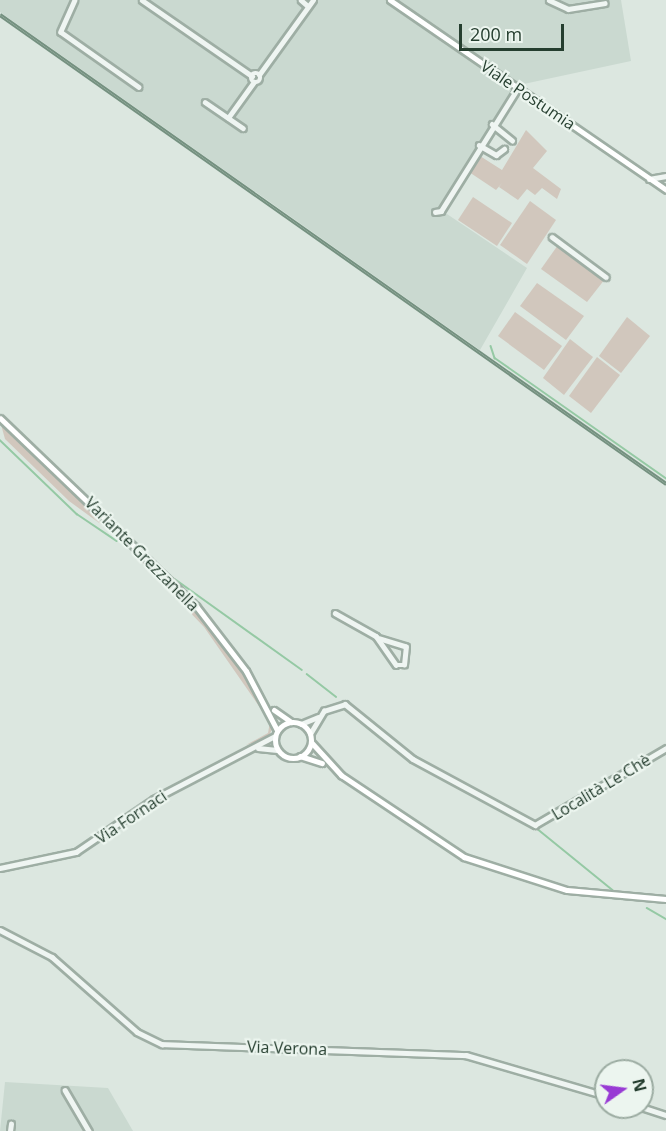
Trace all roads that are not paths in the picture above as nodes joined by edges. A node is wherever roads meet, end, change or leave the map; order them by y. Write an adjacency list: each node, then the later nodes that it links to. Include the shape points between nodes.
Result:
1 (75, 0): 10 (street, via 61,32)
2 (142, 0): 9 (street)
3 (301, 0): 8 (street)
4 (313, 0): 8 (street)
5 (390, 0): 11 (main road, Viale Postumia)
6 (549, 0): 7 (street, via 568,9)
7 (604, 3)
8 (308, 6): 9 (street)
9 (253, 79): 13 (street)
10 (139, 87)
11 (518, 88): 14 (street); 20 (main road, Viale Postumia)
12 (205, 102): 13 (street)
13 (228, 118): 15 (street)
14 (492, 124): 16 (street); 17 (street)
15 (243, 128)
16 (512, 140)
17 (479, 145): 18 (street, via 496,155); 22 (street, via 441,211)
18 (504, 149)
19 (666, 176): 20 (street)
20 (649, 179): 21 (main road, Viale Postumia)
21 (666, 190)
22 (435, 212)
23 (552, 237): 24 (street)
24 (606, 277)
25 (0, 418): 28 (main road, Variante Grezzanella, via 196,606)
26 (335, 613): 27 (street)
27 (379, 639): 27 (street, via 396,665 404,665 406,647)
28 (268, 705): 30 (main road, Variante Grezzanella); 32 (main road, Variante Grezzanella)
29 (318, 717): 31 (street); 33 (street); 36 (street, Località Le Chè, via 335,704 345,704 419,762 535,825)
30 (291, 722): 31 (main road, Variante Grezzanella); 32 (main road)
31 (301, 724): 33 (main road)
32 (276, 733): 35 (street, Via Fornaci); 37 (main road, Variante Grezzanella)
33 (310, 734): 34 (main road)
34 (311, 742): 38 (main road); 39 (main road)
35 (255, 748): 37 (street); 40 (street, Via Fornaci, via 154,799 76,852)
36 (666, 748)
37 (277, 750): 38 (main road, via 290,758)
38 (300, 756): 39 (main road)
39 (326, 765): 41 (main road, via 407,824 473,861 567,890)
40 (0, 868)
41 (666, 899)
42 (0, 930): 44 (street, Via Verona, via 52,957 137,1032 162,1044 466,1055)
43 (65, 1090): 47 (street)
44 (594, 1092)
45 (11, 1124): 46 (street)
46 (10, 1131)
47 (89, 1131)

